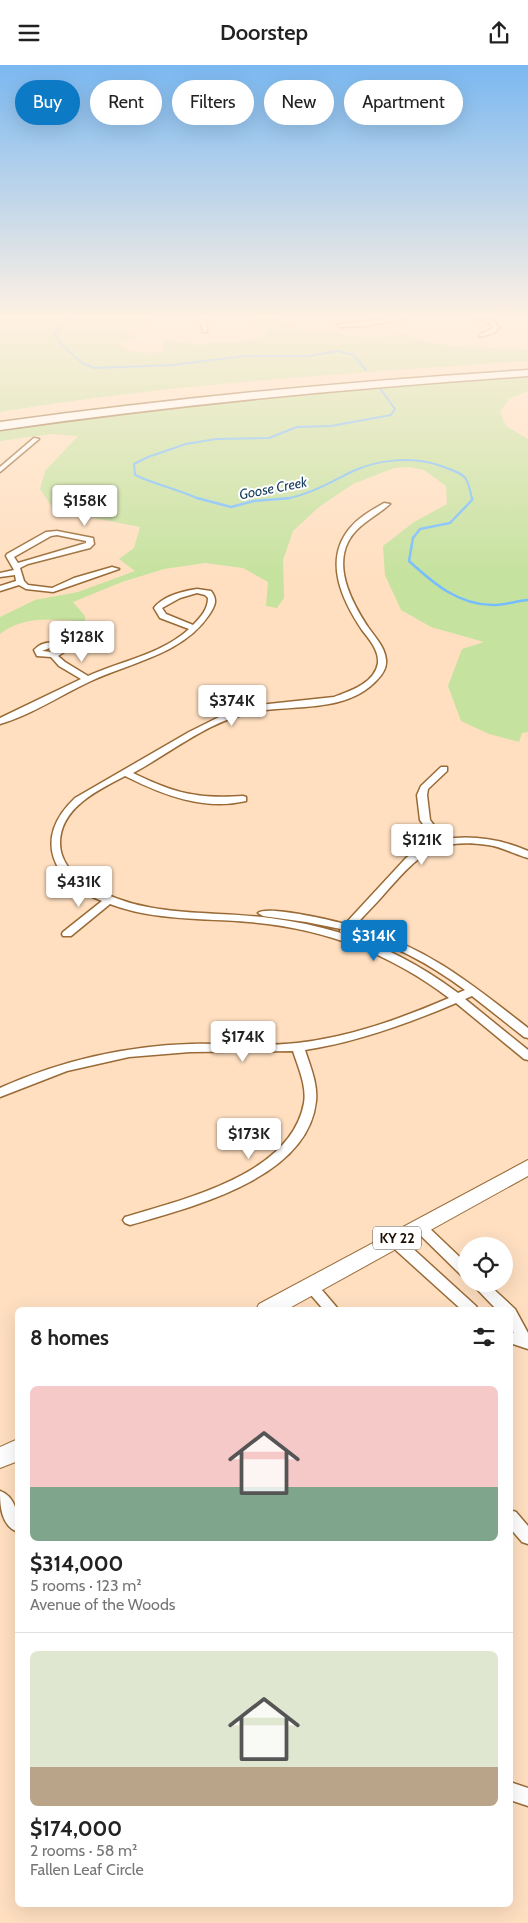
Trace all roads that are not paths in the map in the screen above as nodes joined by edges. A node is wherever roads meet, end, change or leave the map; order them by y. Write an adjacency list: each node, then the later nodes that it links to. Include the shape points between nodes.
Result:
1 (82, 405): 3 (highway)
2 (155, 405): 4 (highway)
3 (0, 416)
4 (0, 426)
5 (36, 439): 7 (street)
6 (0, 459): 7 (street)
7 (11, 460): 8 (street)
8 (0, 469)
9 (386, 504): 20 (street, via 352,529 338,555 338,568 349,598 382,655 377,676 364,688 340,698 267,707 224,717 194,731)
10 (16, 569): 10 (street, via 25,562 87,546 90,540 57,533 49,535 10,556); 12 (street); 13 (street)
11 (115, 569): 13 (street, via 53,590 26,587)
12 (0, 575)
13 (20, 582): 14 (street)
14 (0, 589)
15 (195, 628): 15 (street, via 212,602 209,593 189,593 160,604 158,608 163,616); 17 (street, via 160,651)
16 (53, 655): 17 (street)
17 (87, 679): 18 (street)
18 (0, 721)
19 (444, 769): 22 (street, via 424,788 422,795 425,820)
20 (126, 773): 21 (street, via 176,797 199,801); 24 (street, via 72,806 60,822 55,837 56,851 66,871 85,888)
21 (243, 799)
22 (442, 843): 23 (street, via 491,843); 26 (street, via 412,858)
23 (528, 855)
24 (108, 901): 25 (street, via 156,913); 27 (street)
25 (199, 915): 26 (street, via 214,912 290,915); 28 (street, via 276,922)
26 (349, 927): 28 (street); 29 (street, via 415,953)
27 (67, 934)
28 (341, 936): 30 (street, via 407,965)
29 (472, 991): 30 (street); 31 (street)
30 (456, 999): 32 (street, via 379,1029); 33 (street)
31 (528, 1034)
32 (298, 1047): 34 (street, via 127,1053 42,1074); 36 (street, via 310,1090 310,1102 305,1124 292,1142 253,1174)
33 (528, 1056)
34 (0, 1093)
35 (528, 1167): 37 (main road, KY 22)
36 (130, 1220)
37 (420, 1226): 38 (main road, KY 22); 39 (street)
38 (394, 1240): 40 (main road, KY 22); 44 (street)
39 (458, 1263)
40 (311, 1287): 42 (main road, KY 22); 43 (street)
41 (487, 1292): 45 (street)
42 (273, 1307)
43 (329, 1307)
44 (468, 1307)
45 (503, 1307)
46 (513, 1318): 48 (street)
47 (513, 1338): 48 (street)
48 (527, 1342)
49 (15, 1450): 50 (main road)
50 (0, 1458)
51 (0, 1498): 52 (street)
52 (15, 1520)
53 (513, 1520): 54 (street)
54 (528, 1537)
55 (513, 1792): 56 (street)
56 (528, 1797)

